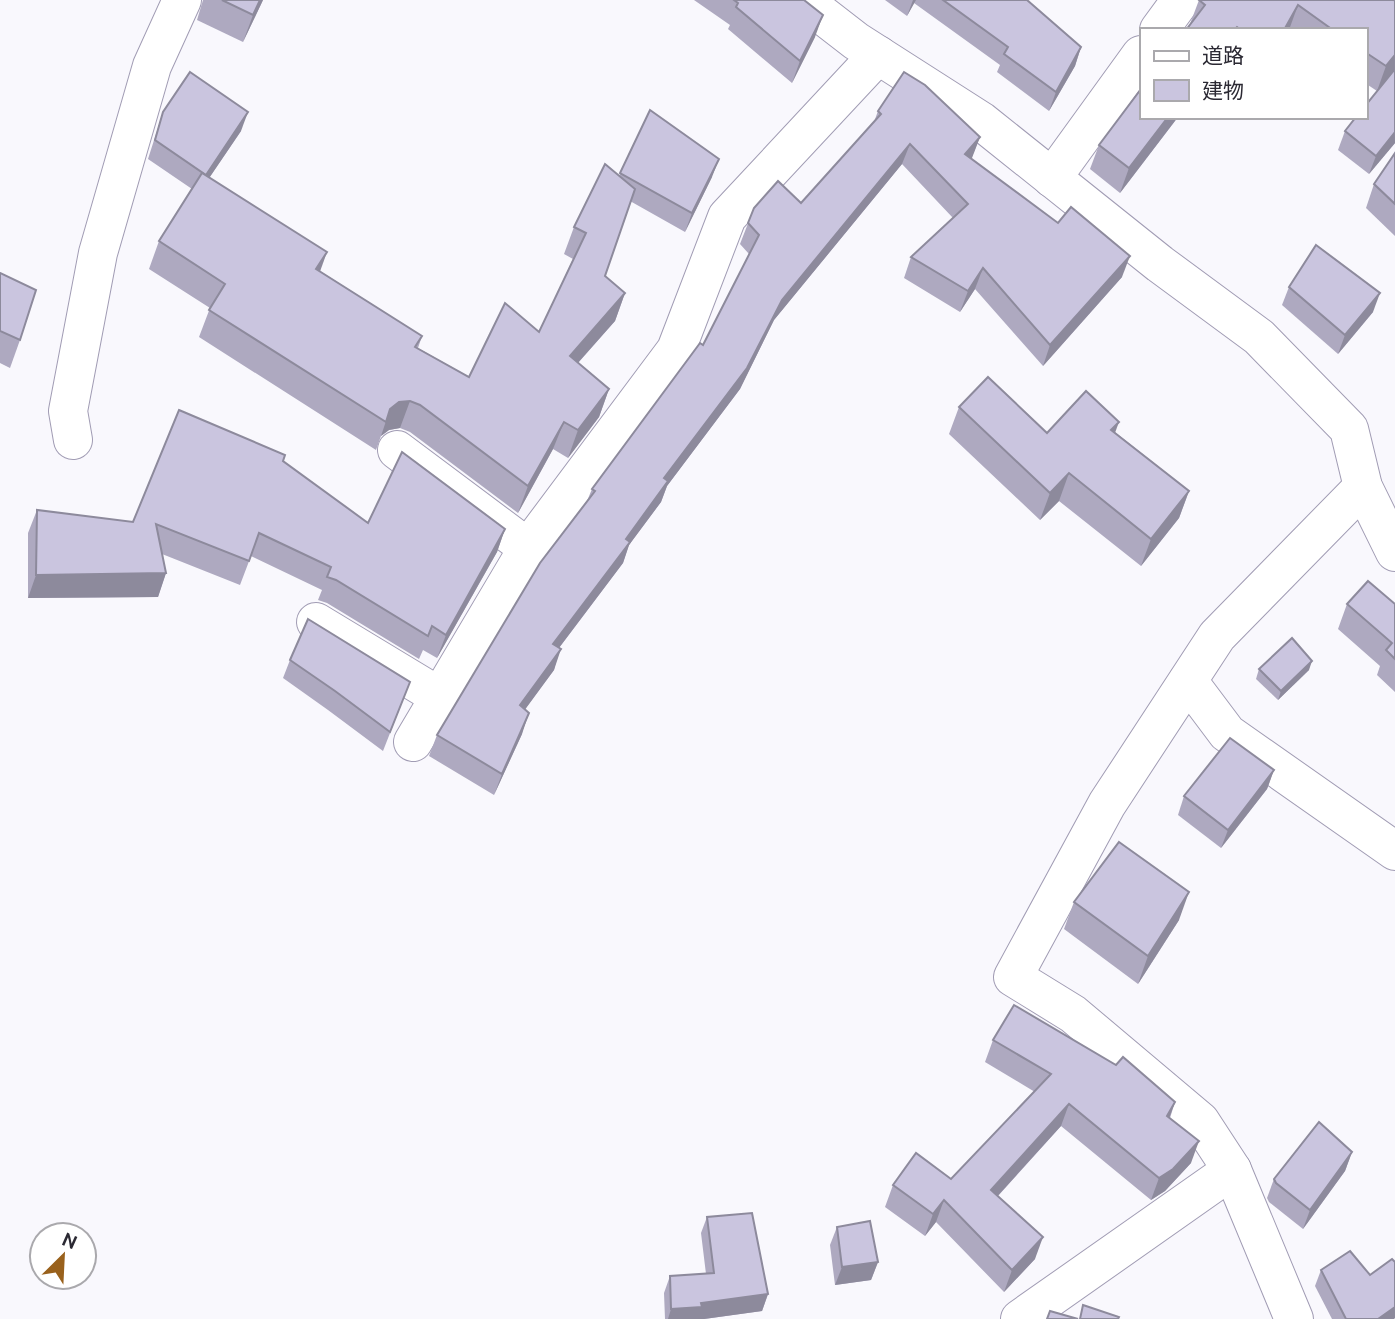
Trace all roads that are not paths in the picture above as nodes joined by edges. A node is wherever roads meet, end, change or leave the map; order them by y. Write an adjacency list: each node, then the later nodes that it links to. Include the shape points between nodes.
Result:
1 (182, 0): 8 (street, via 152,66 98,253 68,411)
2 (803, 0): 5 (street)
3 (1181, 0): 4 (street)
4 (1160, 28)
5 (878, 55): 7 (street, via 981,121); 11 (street, via 727,217 676,351)
6 (1140, 56): 7 (street)
7 (1052, 178): 10 (street, via 1259,337 1349,429)
8 (74, 440)
9 (397, 450): 11 (street)
10 (1363, 487): 12 (street); 14 (street, via 1217,636)
11 (528, 548): 15 (street)
12 (1395, 552)
13 (316, 622): 15 (street)
14 (1188, 681): 17 (street, via 1227,733); 18 (street, via 1107,804 1013,978 1073,1014 1200,1121)
15 (440, 697): 16 (street)
16 (413, 742)
17 (1395, 851)
18 (1232, 1170): 19 (street); 20 (street)
19 (1020, 1319)
20 (1294, 1319)

